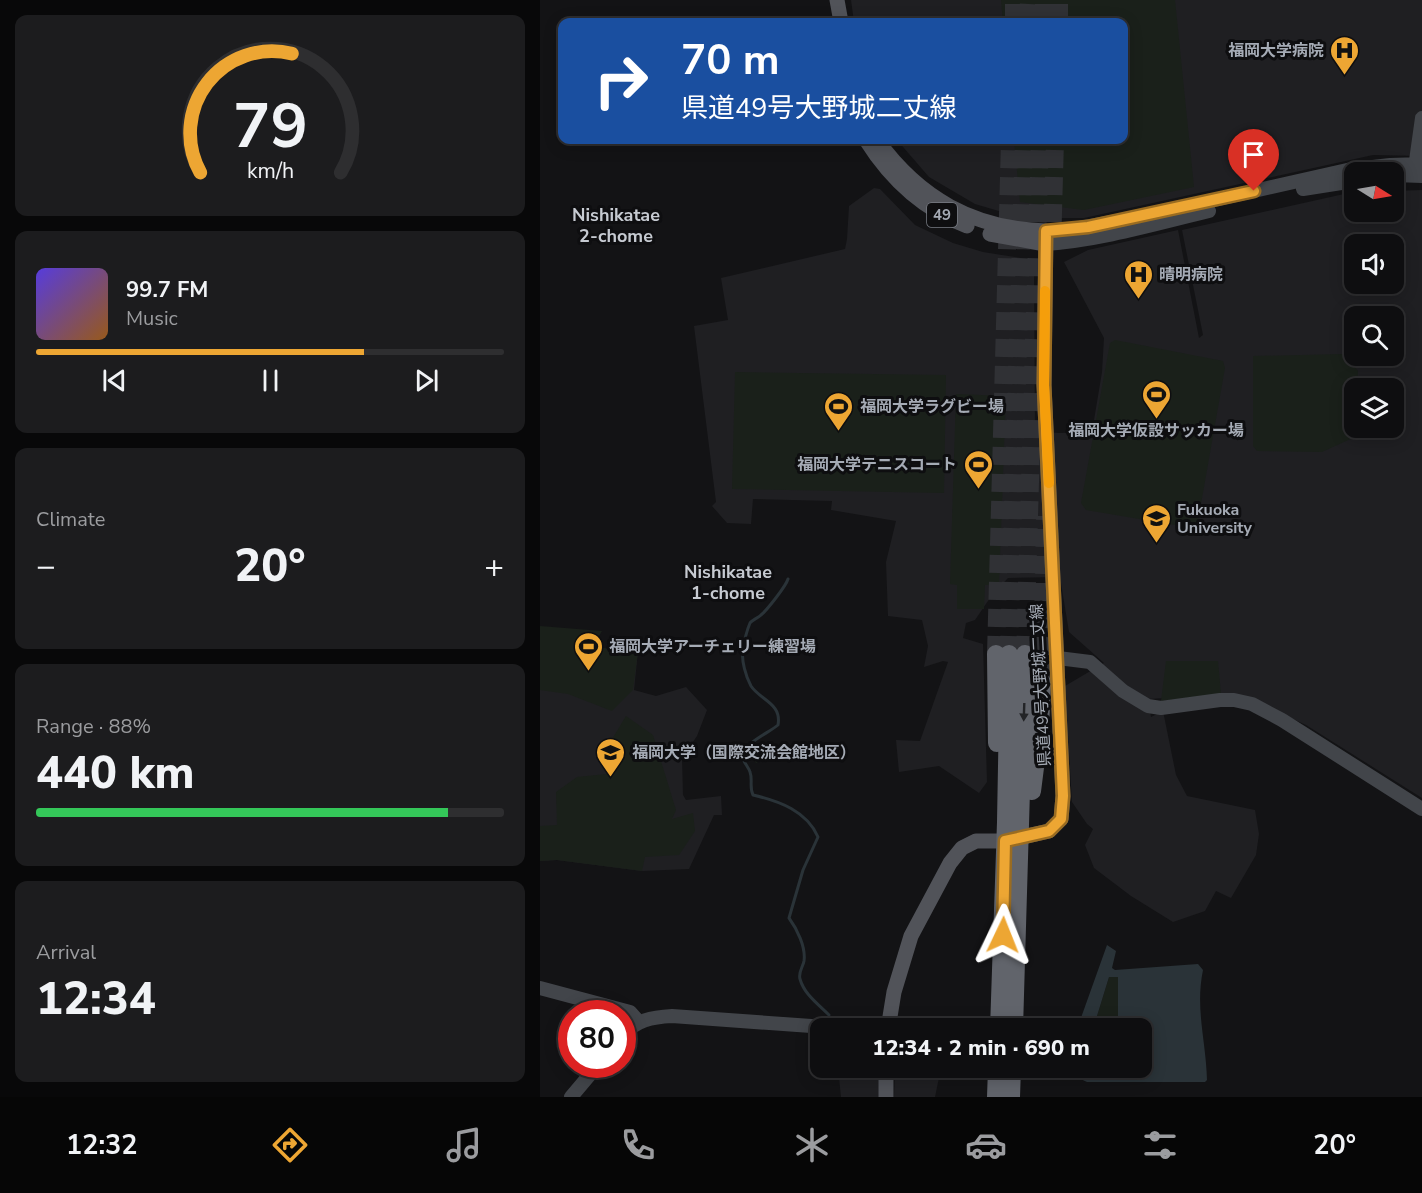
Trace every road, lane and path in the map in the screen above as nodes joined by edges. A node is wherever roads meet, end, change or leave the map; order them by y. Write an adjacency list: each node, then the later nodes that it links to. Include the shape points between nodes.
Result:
1 (827, 0): 3 (main road)
2 (837, 0): 4 (main road)
3 (829, 18)
4 (840, 18)
5 (1422, 118): 8 (street)
6 (869, 144): 10 (main road, 49, via 894,177 933,210 981,231)
7 (880, 144): 10 (main road, 49, via 904,173 934,198 982,221)
8 (1418, 170): 10 (street, via 1379,165 1347,170)
9 (1344, 183): 10 (street, via 1295,190 1080,241)
10 (1046, 238): 12 (main road, 県道49号大野城二丈線, via 1044,385)
11 (1010, 654): 16 (highway, via 995,716); 20 (highway); 21 (highway, one-way to 21)
12 (1058, 658): 14 (street, via 1090,662 1123,692 1148,706 1161,708 1220,700 1252,704); 15 (main road, 県道49号大野城二丈線, via 1061,819 1049,831)
13 (1042, 682): 15 (highway)
14 (1422, 809)
15 (1026, 836): 16 (main road, 県道49号大野城二丈線); 22 (highway)
16 (1005, 841): 18 (main road, 県道49号大野城二丈線, via 976,841 962,848 950,863 911,936); 19 (highway)
17 (540, 988): 23 (street, via 630,1012)
18 (890, 1018)
19 (999, 1018)
20 (999, 1018)
21 (1014, 1018)
22 (1019, 1018)
23 (639, 1022): 24 (street); 25 (street, via 672,1016)
24 (636, 1024)
25 (810, 1026)
26 (587, 1078): 31 (street)
27 (886, 1078): 32 (main road)
28 (998, 1078): 33 (highway)
29 (1012, 1078): 34 (highway)
30 (1018, 1078): 35 (highway)
31 (571, 1097)
32 (886, 1097)
33 (997, 1097)
34 (1011, 1097)
35 (1018, 1097)

